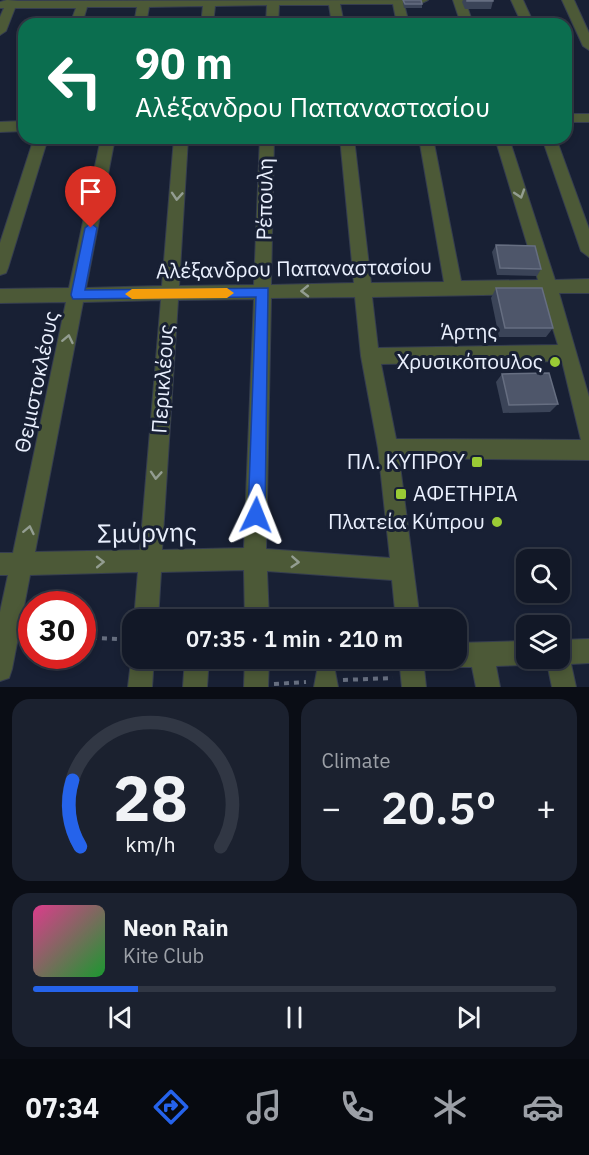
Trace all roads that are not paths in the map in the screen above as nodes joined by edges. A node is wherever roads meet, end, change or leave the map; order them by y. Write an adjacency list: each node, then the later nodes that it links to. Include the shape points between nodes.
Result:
1 (398, 0): 2 (street); 8 (street); 17 (street)
2 (422, 0)
3 (459, 0): 18 (street)
4 (517, 0): 19 (street)
5 (568, 0): 21 (street)
6 (209, 1): 7 (street); 10 (street); 14 (street)
7 (273, 1): 8 (street); 15 (street)
8 (334, 1): 16 (street)
9 (83, 2): 10 (street); 11 (street); 12 (street)
10 (144, 2): 13 (street)
11 (8, 3): 20 (street)
12 (78, 18)
13 (141, 18)
14 (208, 18)
15 (272, 18)
16 (337, 18)
17 (402, 18)
18 (465, 18)
19 (525, 18)
20 (0, 31)
21 (589, 46)
22 (572, 115): 23 (street)
23 (589, 118)
24 (18, 126): 25 (street)
25 (0, 127)
26 (38, 144): 35 (street)
27 (107, 144): 42 (street, Θεμιστοκλέους)
28 (181, 144): 41 (street, Περικλέους, one-way to 41)
29 (267, 144): 40 (street, Ρέπουλη)
30 (348, 144): 39 (street)
31 (427, 144): 38 (street)
32 (504, 144): 36 (street, one-way to 36)
33 (551, 144): 34 (street)
34 (589, 251)
35 (0, 268)
36 (549, 286): 37 (street, Αλέξανδρου Παπαναστασίου); 38 (street, Αλέξανδρου Παπαναστασίου); 44 (street)
37 (589, 286)
38 (454, 288): 39 (street, Αλέξανδρου Παπαναστασίου)
39 (364, 290): 40 (street, Αλέξανδρου Παπαναστασίου, one-way to 40); 45 (street)
40 (263, 292): 41 (street, Αλέξανδρου Παπαναστασίου); 49 (street, Ρέπουλη)
41 (169, 293): 42 (street, Αλέξανδρου Παπαναστασίου); 50 (street, Περικλέους, one-way to 50)
42 (77, 295): 43 (street, Αλέξανδρου Παπαναστασίου); 51 (street, Θεμιστοκλέους, one-way to 42)
43 (0, 296)
44 (569, 352): 45 (street, Άρτης); 46 (street)
45 (370, 356): 47 (street)
46 (589, 436)
47 (388, 448): 48 (street); 52 (street)
48 (589, 450)
49 (255, 560): 50 (street, Σμύρνης); 52 (street, Σμύρνης, one-way to 52); 54 (street, Ρέπουλη)
50 (149, 561): 51 (street, Σμύρνης, one-way to 50); 53 (street, Περικλέους)
51 (11, 564): 60 (street, Θεμιστοκλέους)
52 (403, 570): 55 (street)
53 (147, 609)
54 (257, 609)
55 (407, 609)
56 (589, 651): 57 (street)
57 (570, 652)
58 (516, 653): 59 (street)
59 (482, 654): 61 (street); 71 (street)
60 (2, 655)
61 (467, 655)
62 (141, 669): 67 (street)
63 (196, 669): 68 (street)
64 (257, 669): 69 (street)
65 (412, 669): 70 (street)
66 (560, 669): 72 (street)
67 (140, 687)
68 (195, 687)
69 (256, 687)
70 (414, 687)
71 (488, 687)
72 (564, 687)

